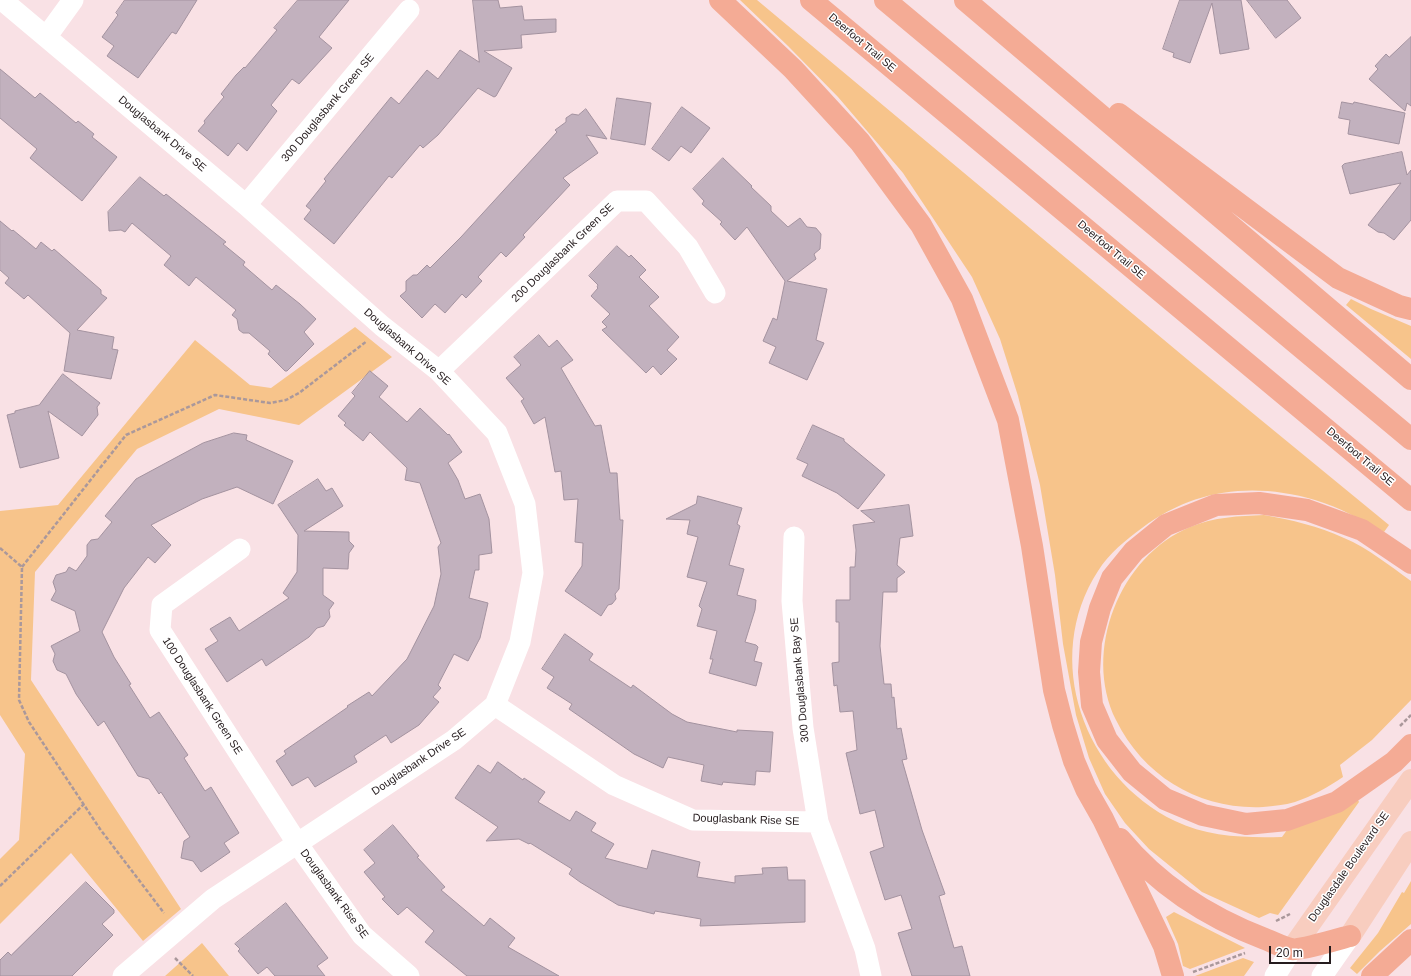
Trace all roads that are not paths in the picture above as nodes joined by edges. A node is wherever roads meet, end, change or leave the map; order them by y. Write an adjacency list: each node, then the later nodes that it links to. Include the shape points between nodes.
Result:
1 (2, 0): 9 (street, Douglasbank Drive SE)
2 (73, 0): 9 (street)
3 (720, 0): 23 (highway, via 793,69 860,142 920,225 962,299 1008,420 1032,546 1054,690 1063,725 1086,789)
4 (811, 0): 16 (highway, Deerfoot Trail SE)
5 (885, 0): 15 (highway)
6 (965, 0): 14 (highway)
7 (969, 0): 12 (highway, via 1338,278)
8 (409, 10): 10 (street, 300 Douglasbank Green SE)
9 (47, 36): 10 (street, Douglasbank Drive SE)
10 (246, 205): 13 (street, Douglasbank Drive SE, via 382,326)
11 (715, 293): 13 (street, 200 Douglasbank Green SE, via 688,247 646,201 617,201)
12 (1411, 309)
13 (439, 372): 20 (street, Douglasbank Drive SE, via 497,433 525,504 533,573 520,642)
14 (1411, 379)
15 (1411, 439)
16 (1411, 500)
17 (794, 537): 24 (street, 300 Douglasbank Bay SE, via 792,601 802,712)
18 (240, 549): 26 (street, 100 Douglasbank Green SE, via 162,605 160,630)
19 (1411, 563): 21 (highway, via 1362,530 1307,510 1260,503 1216,505 1166,525 1134,551 1112,578 1092,635 1089,672 1092,705 1107,740 1132,772 1165,799 1203,815 1246,824 1287,820 1337,802 1394,762)
20 (495, 704): 24 (street, Douglasbank Rise SE, via 614,785 693,820); 26 (street, Douglasbank Drive SE, via 454,740)
21 (1411, 745)
22 (1411, 780): 29 (main road, Douglasdale Boulevard SE)
23 (1103, 818): 29 (highway, via 1131,853 1197,906 1250,934); 30 (highway)
24 (818, 822): 33 (street, via 865,949)
25 (1411, 842): 27 (main road)
26 (297, 843): 31 (street, Douglasbank Drive SE, via 214,899); 32 (street, Douglasbank Rise SE, via 362,935)
27 (1350, 936): 29 (highway); 35 (street)
28 (1411, 940): 36 (highway)
29 (1292, 949): 34 (street, Douglasdale Boulevard SE)
30 (1180, 975)
31 (123, 976)
32 (409, 976)
33 (871, 976)
34 (1275, 976)
35 (1322, 976)
36 (1372, 976)

